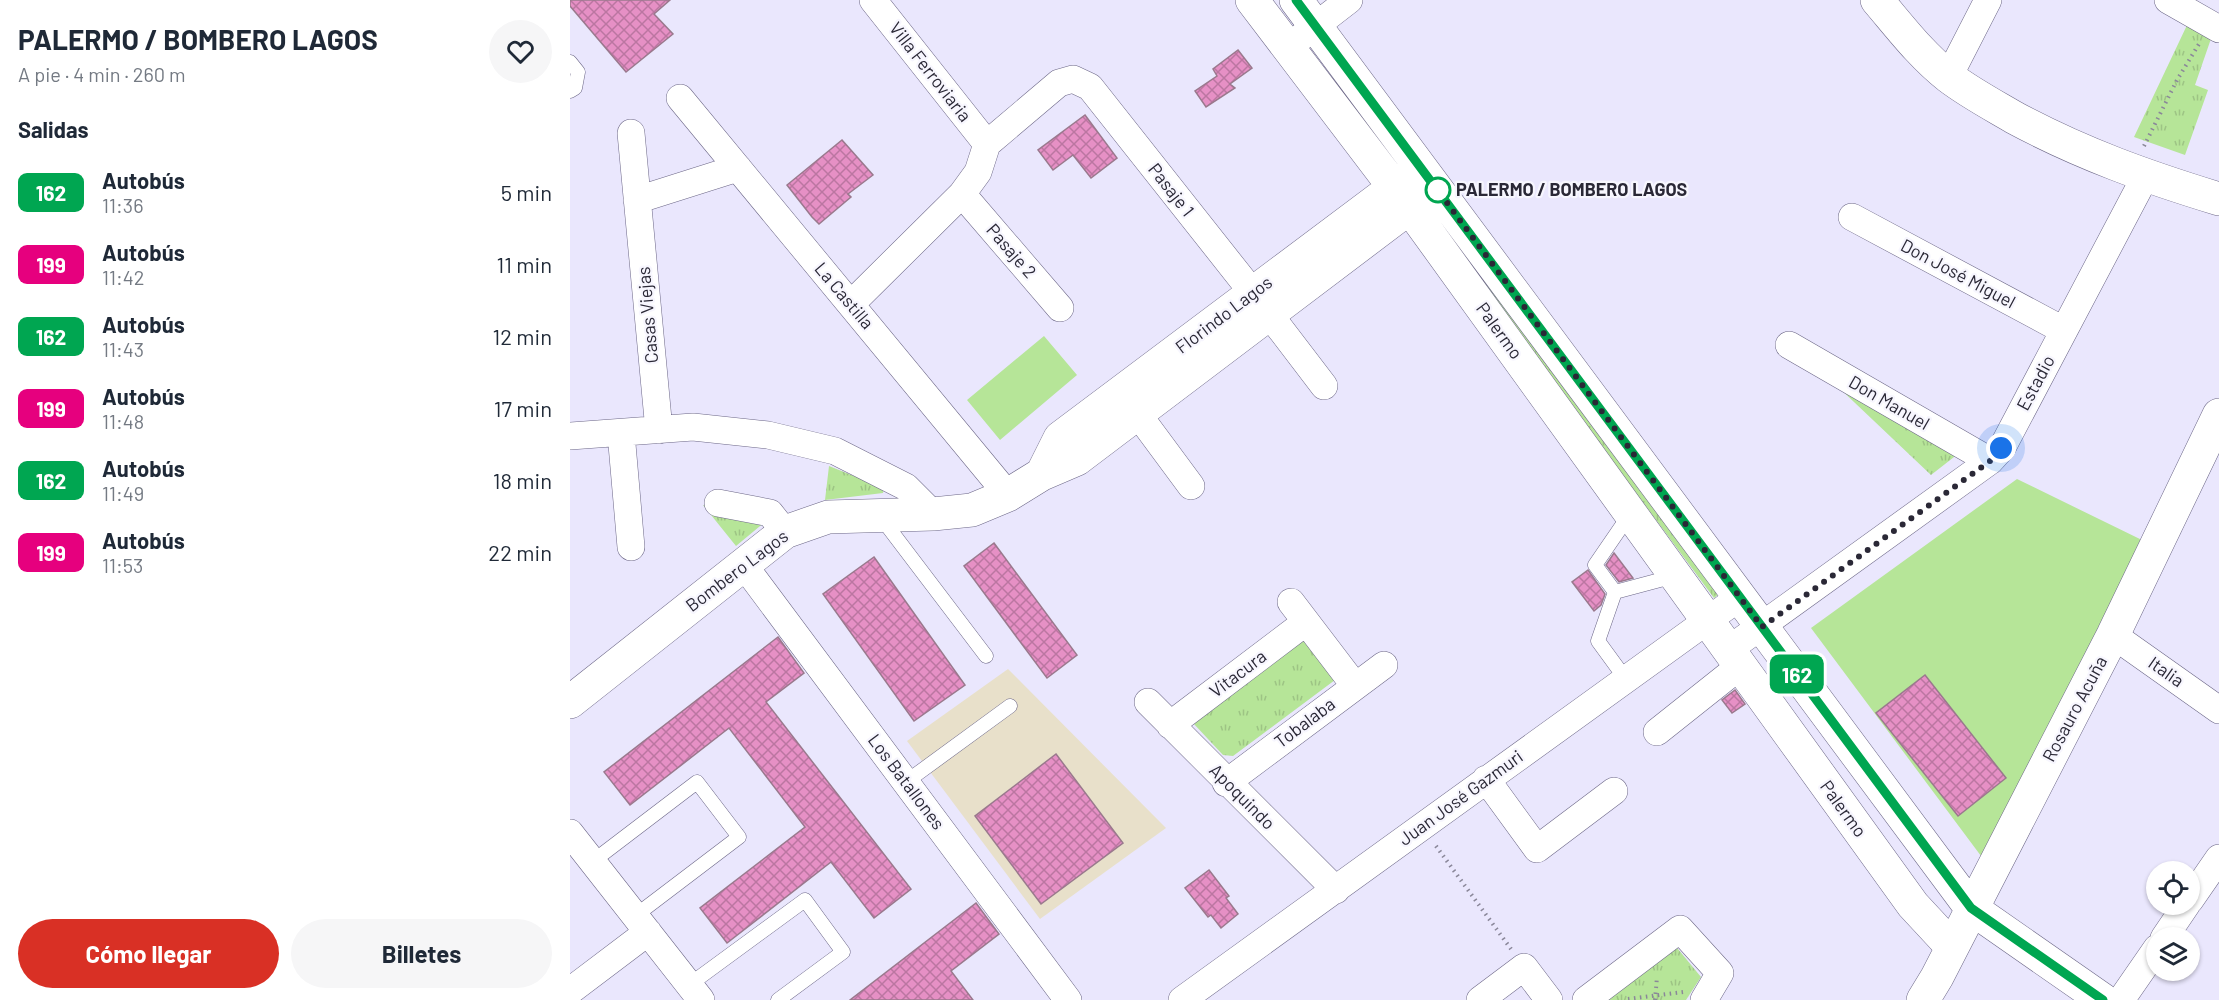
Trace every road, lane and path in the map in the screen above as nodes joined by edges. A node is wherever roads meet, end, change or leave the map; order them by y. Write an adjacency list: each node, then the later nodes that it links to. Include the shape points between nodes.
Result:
1 (873, 0): 16 (street, Villa Ferroviaria)
2 (1252, 0): 10 (street, Palermo)
3 (1296, 0): 8 (street, Palermo)
4 (1349, 0): 8 (street)
5 (1877, 0): 12 (street, via 1914,44)
6 (1988, 0): 12 (street)
7 (2168, 0): 9 (street)
8 (1316, 26): 10 (street); 19 (street, Palermo)
9 (2215, 27): 17 (path, via 2177,80)
10 (1287, 48): 21 (street, Palermo)
11 (570, 62): 13 (lane, via 578,72 575,88)
12 (1949, 76): 17 (street, via 2036,129 2091,156)
13 (570, 92)
14 (680, 98): 18 (street, La Castilla)
15 (631, 133): 22 (street, Casas Viejas)
16 (987, 144): 20 (street, via 978,172); 25 (street, Pasaje 1, via 1059,83 1073,79 1090,87)
17 (2144, 163): 23 (street); 28 (street, Estadio)
18 (738, 168): 22 (street); 26 (street, La Castilla)
19 (1428, 177): 21 (street, Florindo Lagos); 49 (street, Palermo)
20 (962, 194): 26 (street); 27 (street, Pasaje 2)
21 (1402, 198): 25 (street, Florindo Lagos); 42 (street, Palermo)
22 (637, 200): 33 (street, Casas Viejas)
23 (2219, 200)
24 (1852, 217): 28 (street, Don José Miguel)
25 (1261, 303): 30 (street, Pasaje 1); 31 (street, Florindo Lagos); 37 (street, Florindo Lagos, via 1060,438)
26 (851, 304): 39 (street, La Castilla)
27 (1060, 308)
28 (2063, 330): 36 (street, Estadio, via 2001,448)
29 (1789, 345): 36 (street, Don Manuel)
30 (1324, 386)
31 (1137, 413): 37 (street, Florindo Lagos, via 1077,459); 38 (street)
32 (2217, 425): 52 (street, Rosauro Acuña)
33 (659, 430): 34 (street); 41 (street, via 693,427 768,435 835,451 906,487)
34 (621, 433): 35 (street); 45 (street)
35 (570, 436)
36 (1990, 461): 51 (street, Estadio)
37 (1042, 474): 39 (street, Florindo Lagos)
38 (1191, 486)
39 (1008, 495): 41 (street, Florindo Lagos, via 972,510)
40 (718, 503): 44 (street, via 770,513)
41 (933, 513): 43 (street, Bombero Lagos)
42 (1630, 514): 47 (street, Palermo); 48 (lane, via 1595,565)
43 (880, 515): 44 (street, Bombero Lagos, via 828,517); 53 (lane)
44 (785, 532): 46 (street, Bombero Lagos)
45 (631, 547)
46 (743, 564): 58 (street, Bombero Lagos); 65 (street, Los Batallones)
47 (1676, 576): 48 (lane); 50 (street, Palermo)
48 (1615, 592): 56 (lane, via 1598,641)
49 (1740, 597): 50 (street, Juan José Gazmuri); 51 (street, Palermo)
50 (1707, 620): 54 (street, Palermo); 56 (street, Juan José Gazmuri)
51 (1762, 627): 54 (street, Estadio); 74 (street, Palermo)
52 (2113, 635): 61 (street, Italia); 74 (street, Rosauro Acuña)
53 (986, 656)
54 (1734, 658): 63 (street); 76 (street, Palermo, via 1913,905)
55 (1384, 665): 57 (street, Tobalaba)
56 (1625, 678): 64 (street, Juan José Gazmuri)
57 (1355, 686): 62 (street, Vitacura, via 1299,612); 66 (street, Tobalaba)
58 (570, 702)
59 (1148, 702): 62 (street, Apoquindo)
60 (1010, 706): 65 (lane)
61 (2219, 710)
62 (1170, 725): 66 (street, Apoquindo)
63 (1657, 732)
64 (1486, 779): 67 (street, via 1537,849); 68 (street, Juan José Gazmuri)
65 (906, 782): 83 (street, Los Batallones)
66 (1227, 783): 73 (street, Apoquindo)
67 (1614, 791)
68 (1421, 826): 73 (street, Juan José Gazmuri); 78 (path)
69 (570, 833): 71 (street)
70 (2219, 858): 72 (street)
71 (592, 862): 75 (street); 75 (lane, via 697,782 739,837)
72 (2200, 886)
73 (1336, 890): 84 (street, Juan José Gazmuri)
74 (1971, 908): 76 (street, Rosauro Acuña); 90 (street, Palermo)
75 (641, 924): 80 (street); 81 (street)
76 (1952, 946): 89 (street, Rosauro Acuña)
77 (2146, 964): 91 (street)
78 (1524, 967): 85 (street); 86 (street)
79 (1711, 988): 87 (street, via 1680,929); 88 (path)
80 (570, 991)
81 (695, 993): 82 (lane, via 805,900 843,952)
82 (778, 1000)
83 (1068, 1000)
84 (1182, 1000)
85 (1480, 1000)
86 (1549, 1000)
87 (1586, 1000)
88 (1622, 1000)
89 (1923, 1000)
90 (2103, 1000)
91 (2121, 1000)

